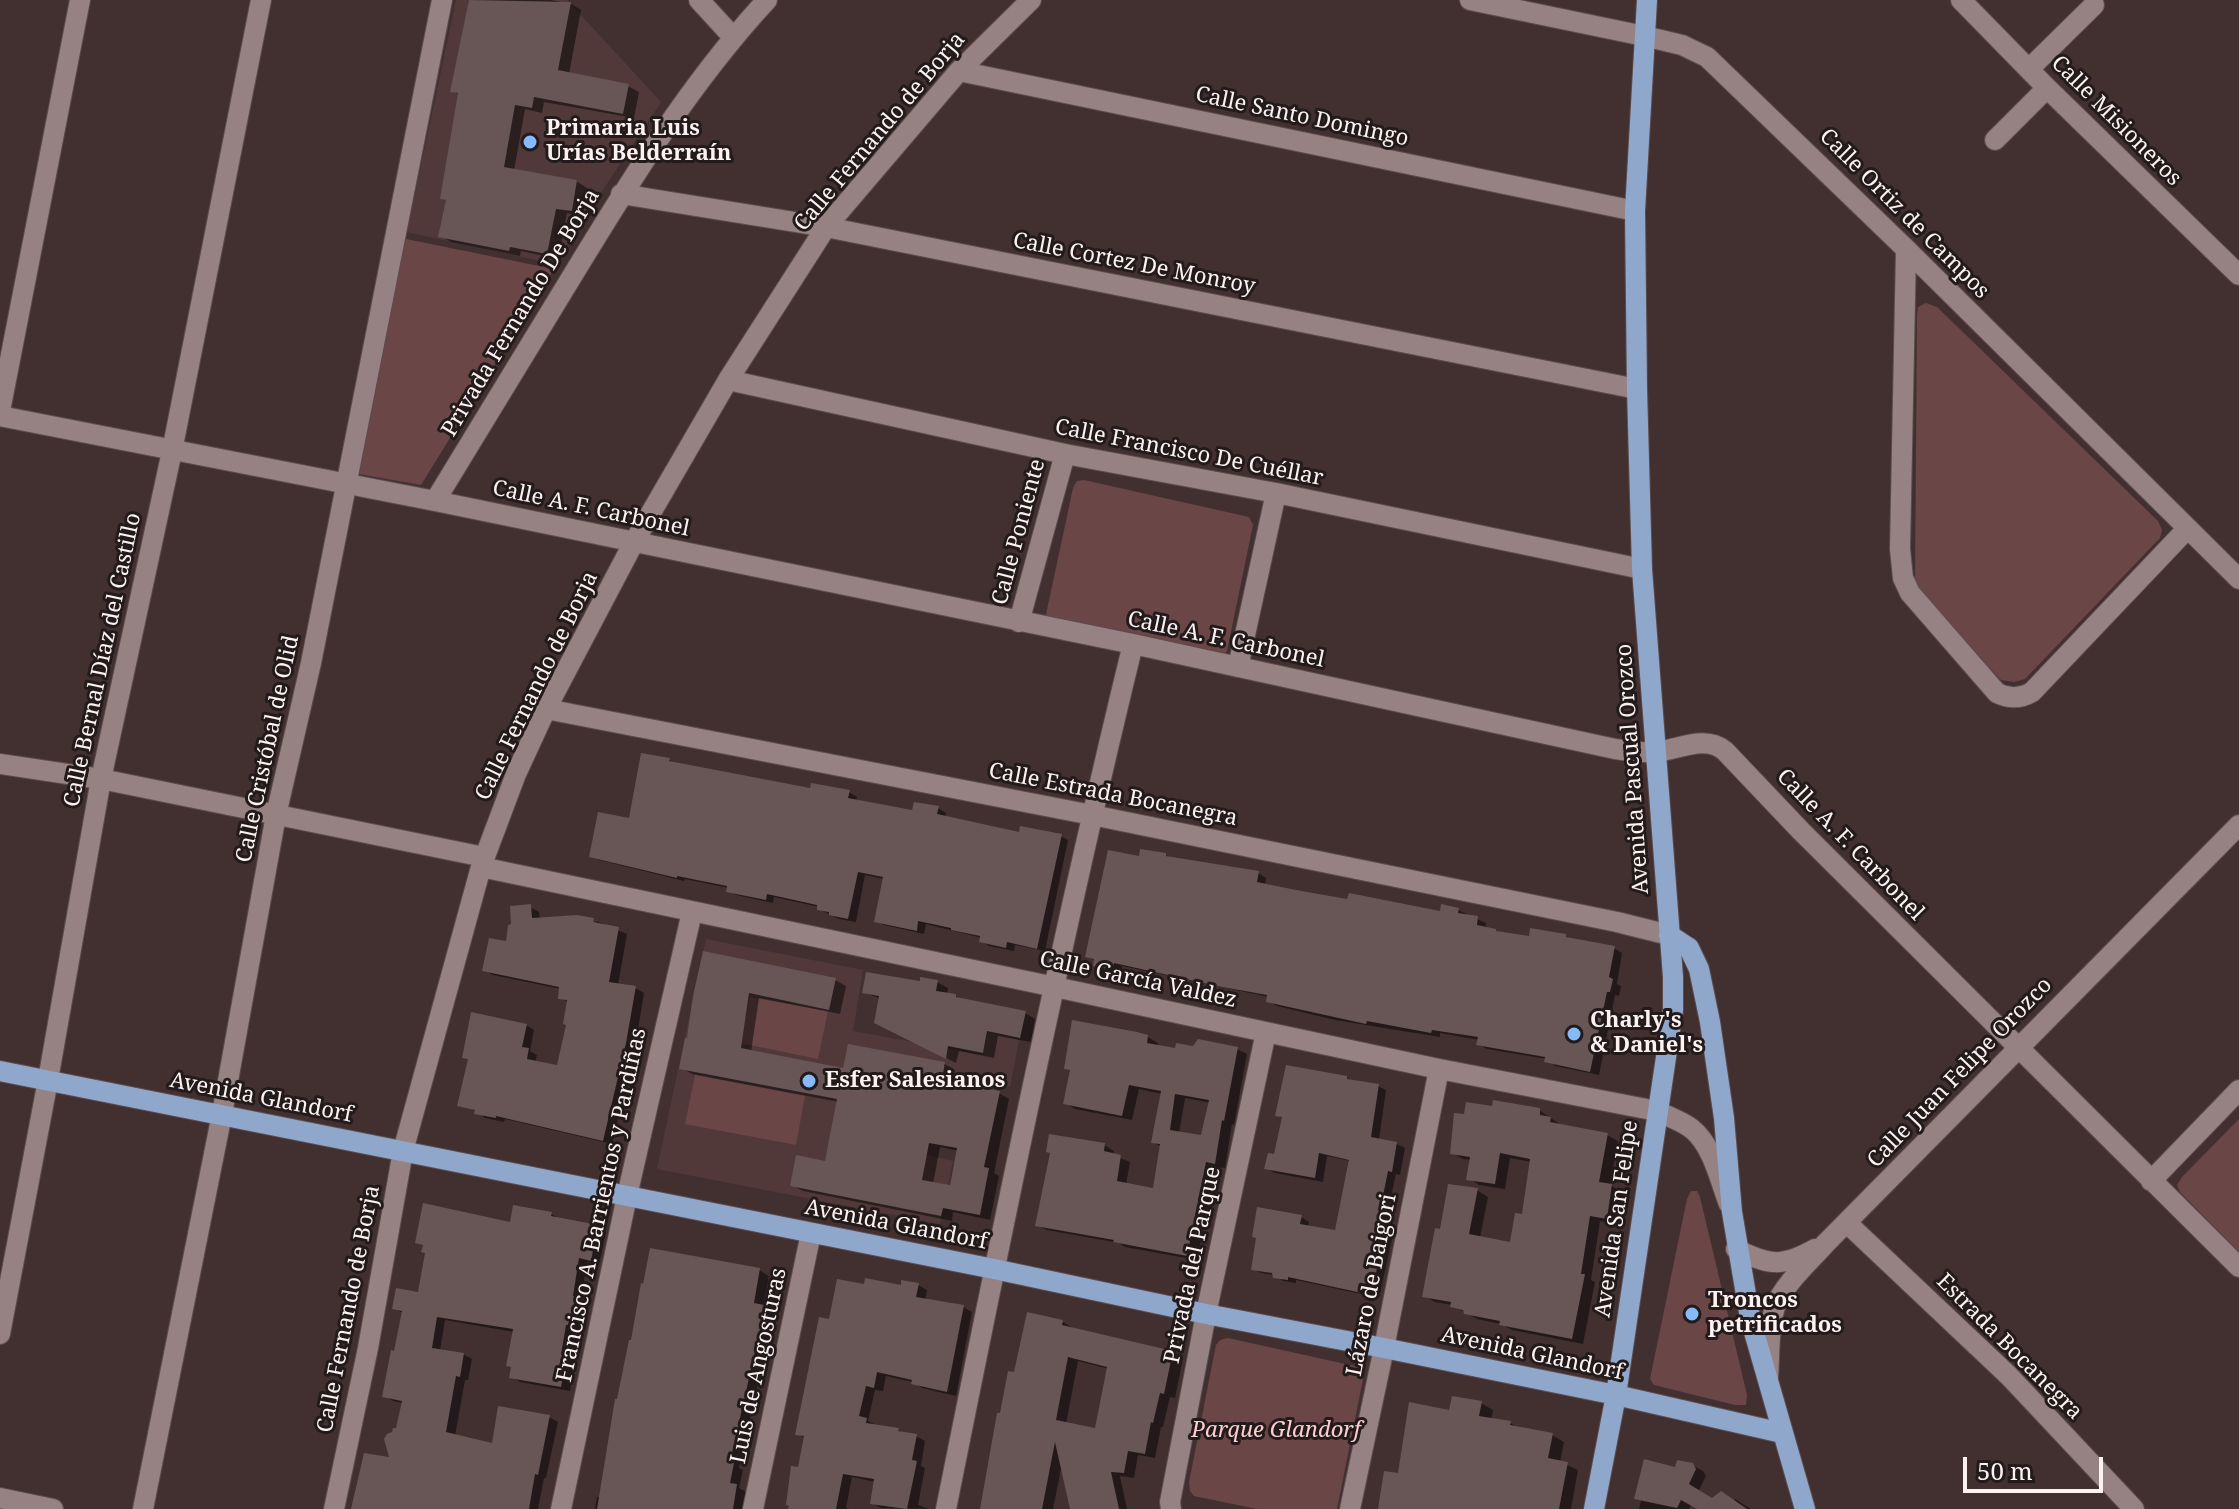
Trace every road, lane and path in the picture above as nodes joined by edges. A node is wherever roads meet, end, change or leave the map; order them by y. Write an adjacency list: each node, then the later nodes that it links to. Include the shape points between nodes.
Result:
1 (80, 0): 24 (street)
2 (442, 0): 27 (street, Calle Cristóbal de Olid)
3 (699, 0): 12 (street)
4 (767, 0): 12 (street, Privada Fernando De Borja)
5 (1031, 0): 14 (street, Calle Fernando de Borja)
6 (1470, 0): 11 (street, Calle Ortiz de Campos)
7 (1647, 0): 11 (main road, Avenida Pascual Orozco)
8 (1961, 0): 13 (street, Calle Misioneros)
9 (262, 2): 25 (street, Calle Bernal Díaz del Castillo)
10 (2094, 5): 13 (street)
11 (1644, 36): 18 (main road, Avenida Pascual Orozco); 20 (street, Calle Ortiz de Campos, via 1707,57)
12 (733, 37): 17 (street, Privada Fernando De Borja)
13 (2029, 69): 15 (street, Calle Misioneros)
14 (959, 71): 18 (street, Calle Santo Domingo); 19 (street, Calle Fernando de Borja)
15 (2047, 88): 16 (street); 21 (street, Calle Misioneros)
16 (1995, 140)
17 (621, 194): 19 (street, Calle Cortez De Monroy); 29 (street, Privada Fernando De Borja)
18 (1635, 211): 23 (main road, Avenida Pascual Orozco)
19 (826, 227): 22 (street, Calle Fernando de Borja); 23 (street, Calle Cortez De Monroy)
20 (1906, 249): 30 (street, Calle Ortiz de Campos); 30 (street, via 1903,578 1910,593 1997,693 2015,698 2032,692)
21 (2239, 275)
22 (728, 380): 26 (street, Calle Francisco De Cuéllar); 31 (street, Calle Fernando de Borja)
23 (1637, 389): 32 (main road, Avenida Pascual Orozco)
24 (0, 414): 25 (street, Calle A. F. Carbonel)
25 (172, 451): 27 (street, Calle A. F. Carbonel); 40 (street, Calle Bernal Díaz del Castillo)
26 (1065, 454): 28 (street, Calle Francisco De Cuéllar); 34 (street, Calle Poniente)
27 (347, 484): 29 (street, Calle A. F. Carbonel); 41 (street, Calle Cristóbal de Olid)
28 (1276, 493): 32 (street, Calle Francisco De Cuéllar); 36 (street)
29 (435, 501): 31 (street, Calle A. F. Carbonel)
30 (2187, 529): 33 (street, Calle Ortiz de Campos)
31 (634, 542): 34 (street, Calle A. F. Carbonel); 37 (street, Calle Fernando de Borja)
32 (1642, 569): 38 (main road, Avenida Pascual Orozco)
33 (2239, 579)
34 (1019, 622): 35 (street, Calle A. F. Carbonel)
35 (1133, 644): 36 (street, Calle A. F. Carbonel); 42 (street)
36 (1238, 667): 38 (street, Calle A. F. Carbonel, via 1615,749)
37 (546, 709): 42 (street, Calle Estrada Bocanegra); 44 (street, Calle Fernando de Borja)
38 (1657, 752): 46 (main road, Avenida Pascual Orozco); 49 (street, Calle A. F. Carbonel, via 1705,742 1720,746)
39 (0, 764): 40 (street, Calle García Valdez)
40 (101, 779): 41 (street, Calle García Valdez); 52 (street, Calle Bernal Díaz del Castillo)
41 (276, 815): 44 (street, Calle García Valdez); 55 (street, Calle Cristóbal de Olid)
42 (1092, 815): 46 (street, Calle Estrada Bocanegra); 47 (street)
43 (2239, 825): 49 (street, Calle Juan Felipe Orozco)
44 (483, 862): 45 (street, Calle García Valdez); 56 (street, Calle Fernando de Borja)
45 (692, 912): 47 (street, Calle García Valdez); 58 (street, Francisco A. Barrientos y Pardiñas)
46 (1669, 935): 54 (main road, Avenida San Felipe, via 1673,1010); 59 (main road, via 1689,948 1699,969 1724,1118)
47 (1055, 987): 48 (street, Calle García Valdez); 65 (street)
48 (1266, 1032): 50 (street, Calle García Valdez); 66 (street, Privada del Parque)
49 (2017, 1048): 57 (street, Calle A. F. Carbonel); 60 (street, Calle Juan Felipe Orozco)
50 (1439, 1069): 54 (street, Calle García Valdez); 68 (street, Lázaro de Baigori)
51 (0, 1071): 52 (main road, Avenida Glandorf)
52 (48, 1080): 55 (main road, Avenida Glandorf); 67 (street, Calle Bernal Díaz del Castillo)
53 (2239, 1090): 57 (street)
54 (1657, 1111): 59 (street, Calle García Valdez, via 1695,1131 1704,1142); 70 (main road, Avenida San Felipe)
55 (222, 1114): 56 (main road, Avenida Glandorf); 74 (street, Calle Cristóbal de Olid)
56 (403, 1151): 58 (main road, Avenida Glandorf); 75 (street, Calle Fernando de Borja)
57 (2151, 1181): 64 (street, Calle A. F. Carbonel)
58 (627, 1196): 61 (main road, Avenida Glandorf); 76 (street, Francisco A. Barrientos y Pardiñas)
59 (1732, 1212): 63 (main road)
60 (1847, 1223): 62 (street, Calle Juan Felipe Orozco); 83 (street, Estrada Bocanegra, via 2009,1376)
61 (811, 1233): 65 (main road, Avenida Glandorf); 77 (street, Luis de Angosturas)
62 (1826, 1243): 63 (street, via 1779,1263); 69 (street, Calle Juan Felipe Orozco, via 1775,1308)
63 (1736, 1249): 69 (main road)
64 (2239, 1267)
65 (994, 1269): 66 (main road, Avenida Glandorf); 78 (street)
66 (1206, 1314): 68 (main road, Avenida Glandorf); 79 (street, Privada del Parque)
67 (0, 1334)
68 (1384, 1348): 70 (main road, Avenida Glandorf); 80 (street, Lázaro de Baigori)
69 (1767, 1381): 71 (main road)
70 (1616, 1395): 71 (main road, Avenida Glandorf); 81 (main road, Avenida San Felipe)
71 (1782, 1433): 82 (main road)
72 (0, 1498): 73 (street)
73 (53, 1509)
74 (143, 1509)
75 (334, 1509)
76 (561, 1509)
77 (753, 1509)
78 (946, 1509)
79 (1171, 1509)
80 (1350, 1509)
81 (1594, 1509)
82 (1805, 1509)
83 (2134, 1509)

